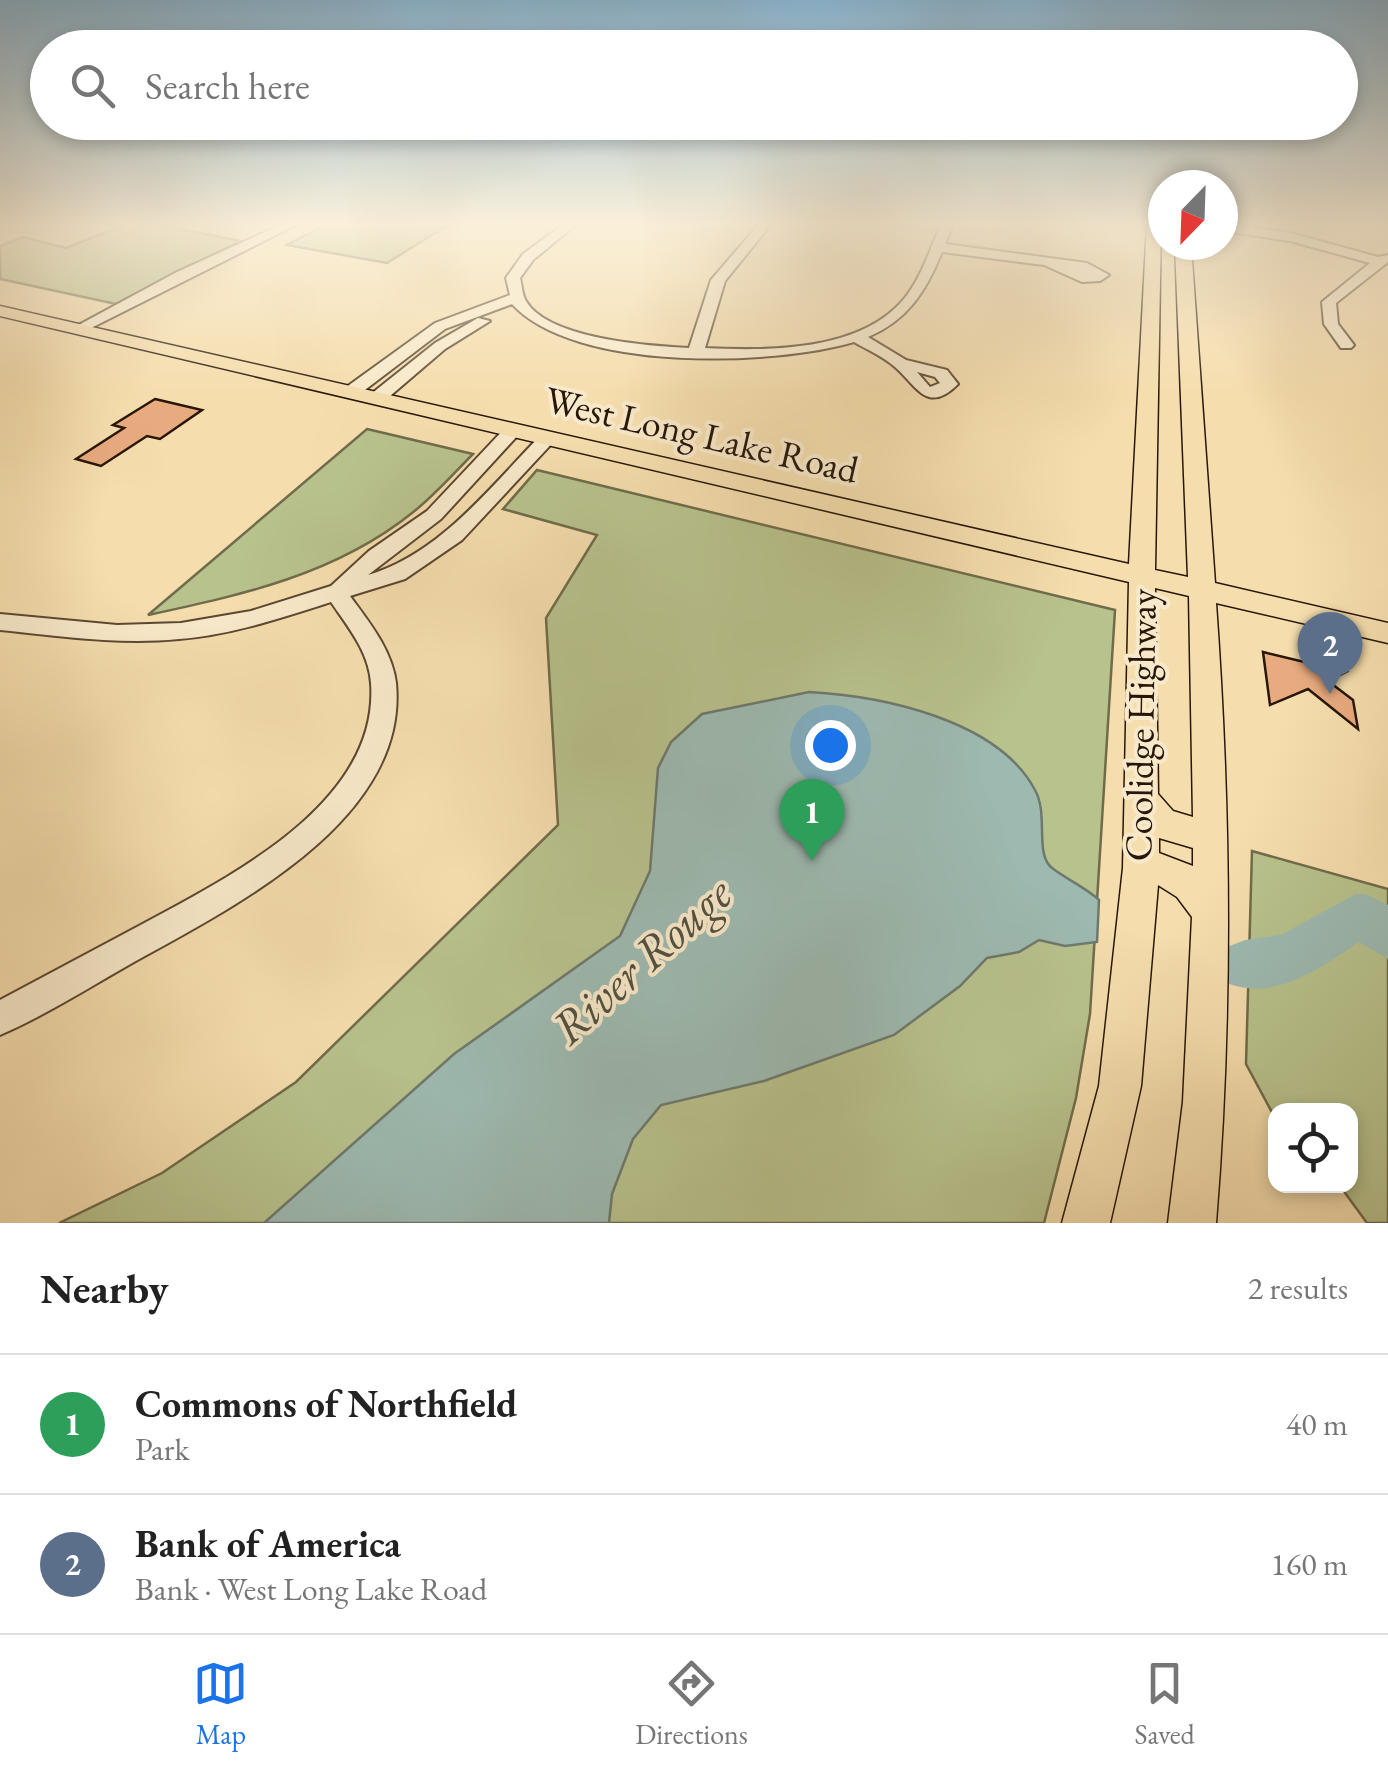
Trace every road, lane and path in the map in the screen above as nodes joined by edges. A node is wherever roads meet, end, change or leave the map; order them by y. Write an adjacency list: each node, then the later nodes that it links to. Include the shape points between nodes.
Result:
1 (172, 280): 11 (street)
2 (199, 280): 11 (street)
3 (513, 280): 9 (street)
4 (718, 280): 14 (street)
5 (921, 280): 12 (street, via 910,302 888,322)
6 (1153, 280): 18 (main road, Coolidge Highway)
7 (1185, 280): 20 (main road, Coolidge Highway)
8 (1357, 280): 13 (street, via 1329,302 1331,324)
9 (519, 303): 14 (street, via 555,330 595,342); 16 (street, via 440,326); 17 (street, via 460,332)
10 (0, 311): 11 (main road, West Long Lake Road)
11 (91, 330): 16 (main road, West Long Lake Road)
12 (856, 336): 14 (street, via 780,352); 15 (street)
13 (1346, 344)
14 (696, 351)
15 (902, 364)
16 (351, 392): 17 (main road, West Long Lake Road)
17 (377, 398): 19 (main road, West Long Lake Road)
18 (1150, 414): 20 (main road); 22 (main road, Coolidge Highway)
19 (513, 430): 21 (main road, West Long Lake Road); 26 (street, via 434,515)
20 (1191, 432): 23 (main road, Coolidge Highway)
21 (548, 438): 24 (main road, West Long Lake Road); 26 (street, via 432,554 397,574)
22 (1150, 442): 23 (main road); 24 (main road, Coolidge Highway)
23 (1192, 465): 25 (main road, Coolidge Highway)
24 (1142, 573): 25 (main road, West Long Lake Road); 29 (main road, Coolidge Highway)
25 (1198, 588): 28 (main road, West Long Lake Road); 30 (main road, Coolidge Highway)
26 (336, 593): 27 (street, via 182,631 117,633); 33 (street, via 378,661 384,690 376,736 346,792 309,834 256,877)
27 (0, 622)
28 (1388, 632)
29 (1142, 798): 30 (main road, via 1163,824 1194,835); 31 (main road, Coolidge Highway)
30 (1208, 832): 32 (main road, Coolidge Highway)
31 (1141, 868): 32 (main road, via 1185,879); 34 (main road, Coolidge Highway, via 1120,1086)
32 (1209, 911): 35 (main road, Coolidge Highway, via 1206,1111)
33 (0, 1018)
34 (1086, 1223)
35 (1192, 1223)

